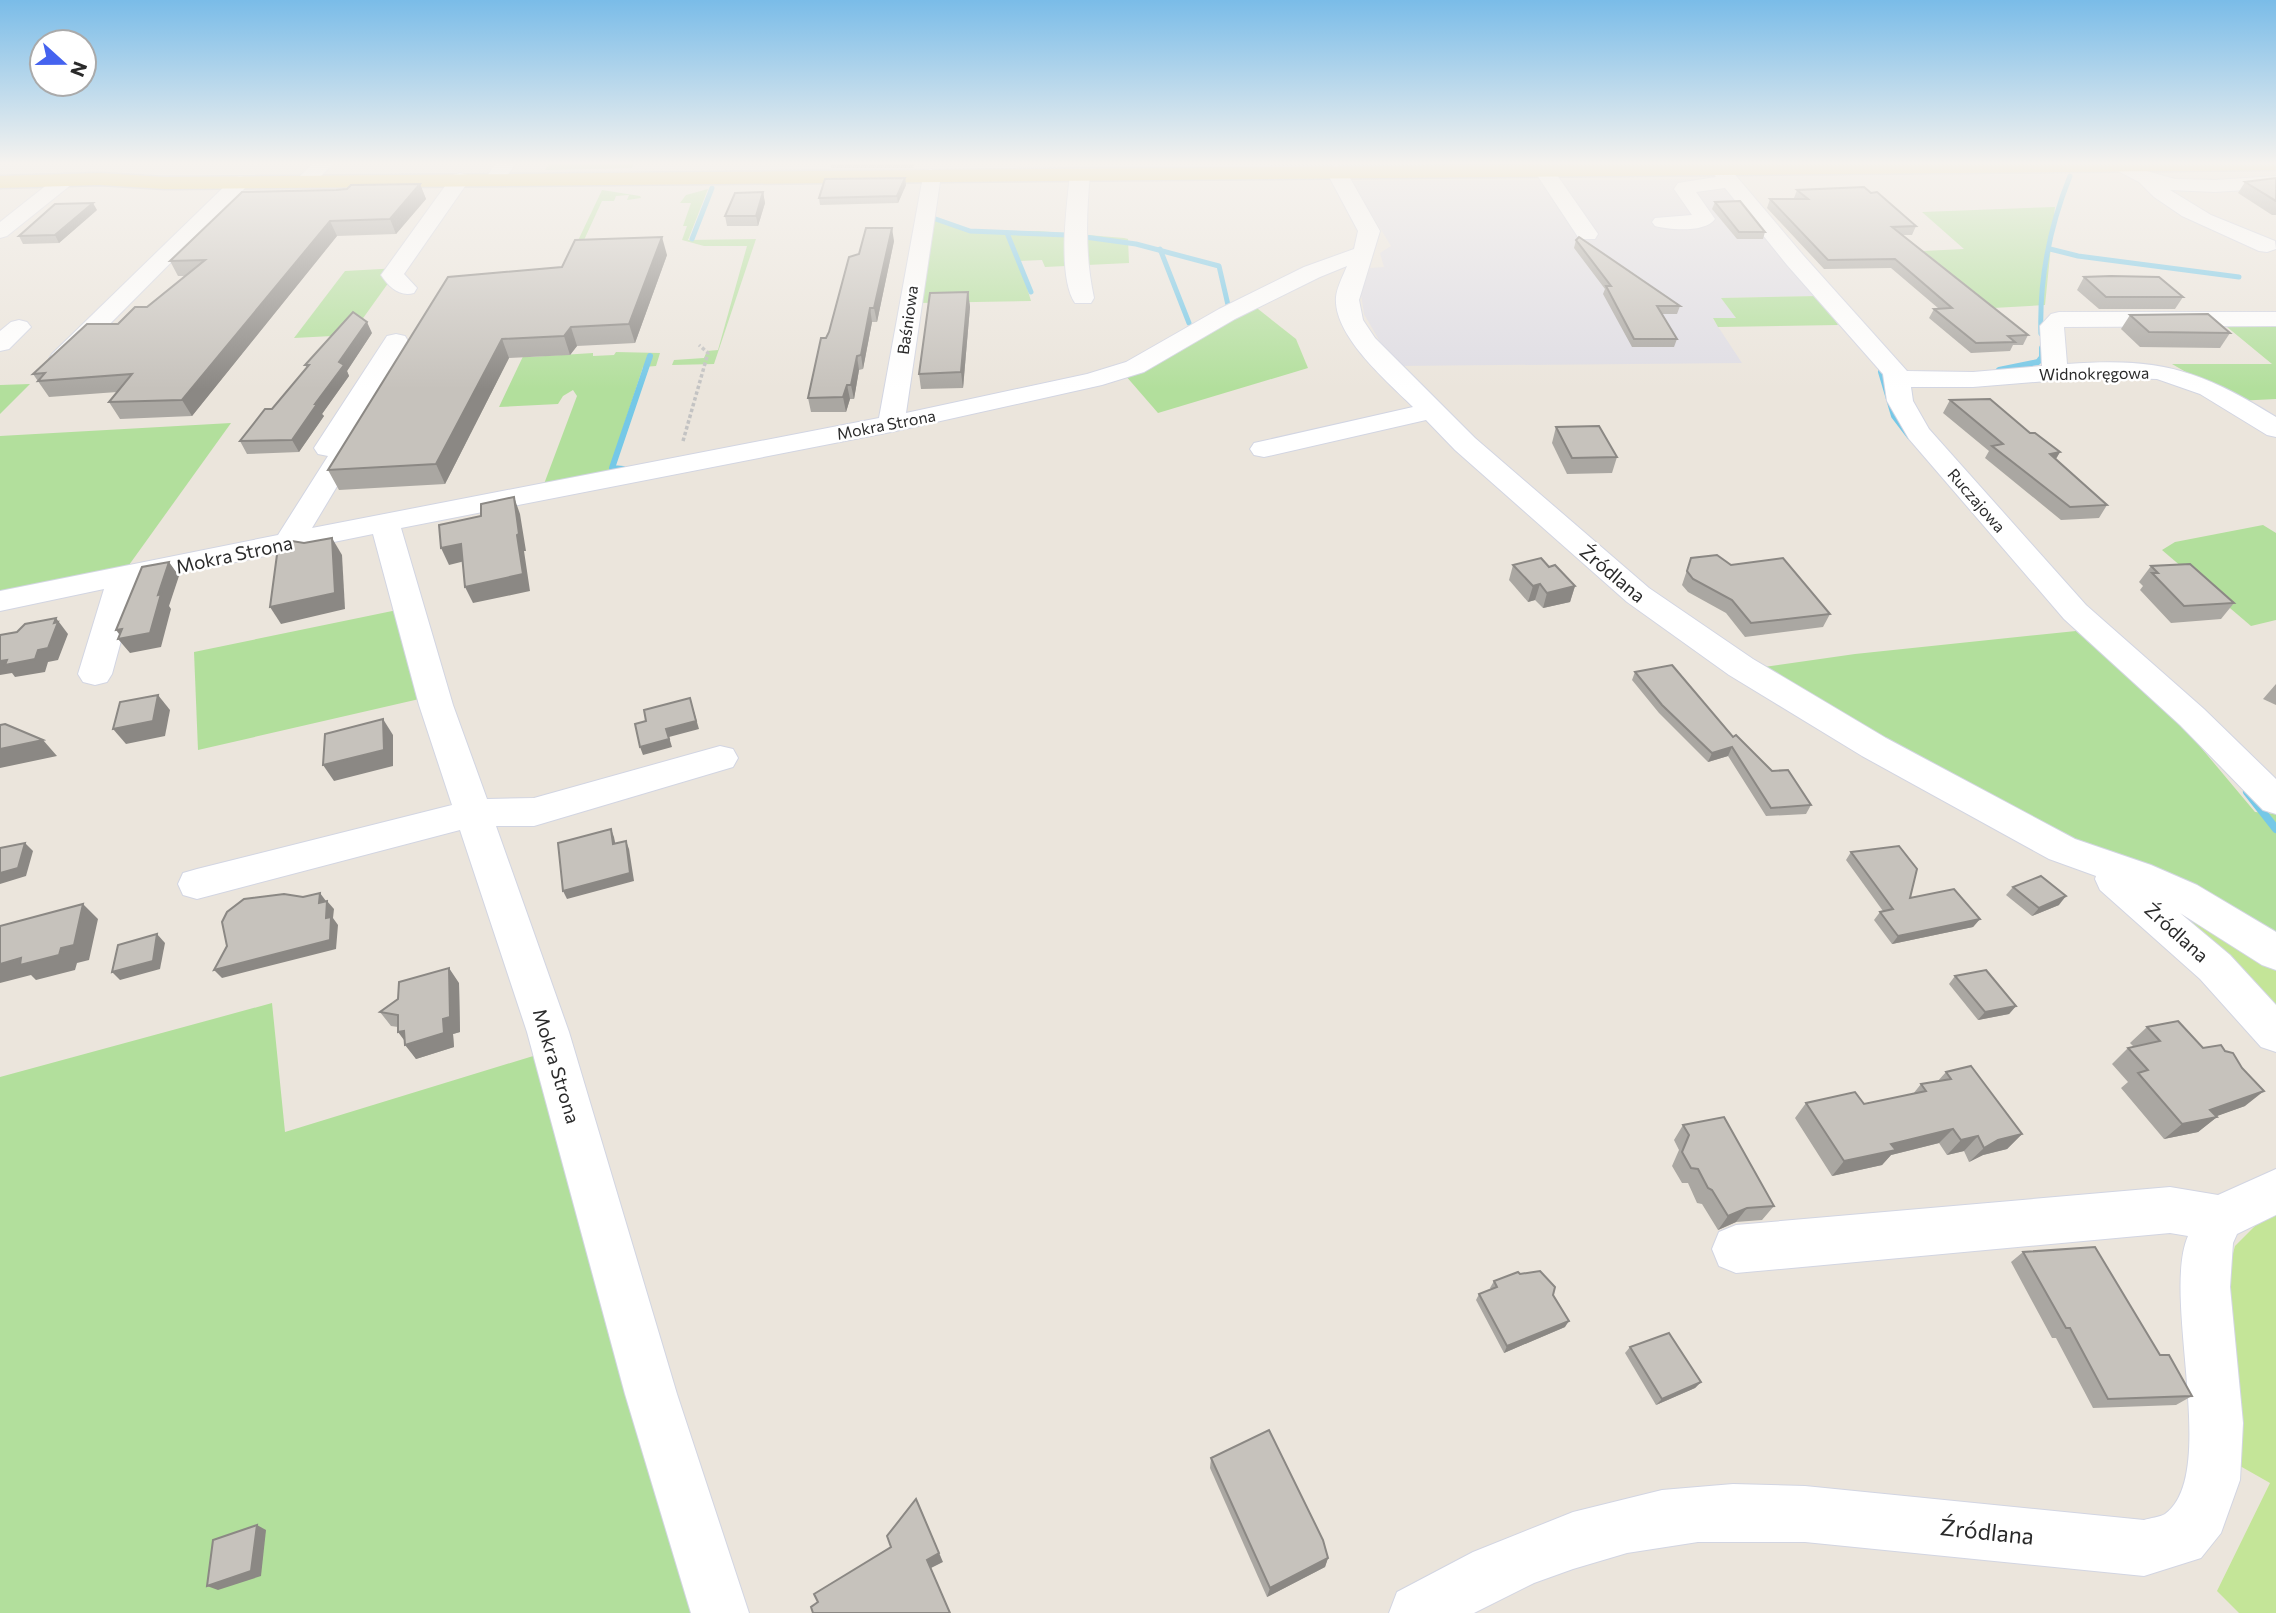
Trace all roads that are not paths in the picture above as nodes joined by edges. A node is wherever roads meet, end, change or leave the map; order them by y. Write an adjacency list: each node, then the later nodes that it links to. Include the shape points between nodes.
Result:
1 (183, 238): 16 (street)
2 (418, 238): 10 (street, via 392,275)
3 (921, 238): 20 (street, Baśniowa)
4 (1076, 238): 11 (street)
5 (1367, 238): 9 (street, Źródlana)
6 (1778, 238): 18 (street, Ruczajowa)
7 (2247, 238): 8 (street)
8 (2267, 246)
9 (1362, 257): 19 (street, Źródlana, via 1349,288 1351,320 1385,366); 20 (street, Mokra Strona, via 1312,272 1127,370)
10 (406, 288)
11 (1083, 298)
12 (2276, 319): 17 (street, via 2059,319 2052,326)
13 (19, 327): 15 (street)
14 (407, 336): 24 (street)
15 (0, 344)
16 (53, 367)
17 (2053, 372): 18 (street, Widnokręgowa, via 1968,380); 21 (street, Widnokręgowa, via 2131,369 2166,373 2206,387)
18 (1898, 378): 29 (street, Ruczajowa, via 1900,401 1918,433 2075,612 2192,717)
19 (1431, 411): 22 (street); 31 (street, Źródlana, via 1582,548 1692,635 1874,747)
20 (891, 424): 23 (street, Mokra Strona)
21 (2276, 429)
22 (1264, 449)
23 (385, 523): 24 (street, Mokra Strona); 30 (street, Mokra Strona)
24 (277, 544): 25 (street, Mokra Strona)
25 (123, 577): 26 (street, Mokra Strona); 27 (street)
26 (0, 601)
27 (95, 674)
28 (720, 758): 30 (street, via 534,812)
29 (2276, 802)
30 (472, 813): 32 (street); 38 (street, Mokra Strona, via 548,1032 651,1394)
31 (2062, 849): 33 (street, Źródlana, via 2183,895); 34 (street, Źródlana, via 2103,870 2140,899 2215,967)
32 (197, 884)
33 (2276, 953)
34 (2276, 1034)
35 (2276, 1191): 36 (street)
36 (2220, 1218): 37 (street, via 2170,1210); 39 (street, Źródlana, via 2209,1242 2205,1287 2216,1423 2212,1480 2201,1513 2181,1538 2144,1548 1822,1514 1688,1515 1628,1524 1549,1548 1460,1587)
37 (1737, 1249)
38 (720, 1613)
39 (1418, 1613)

